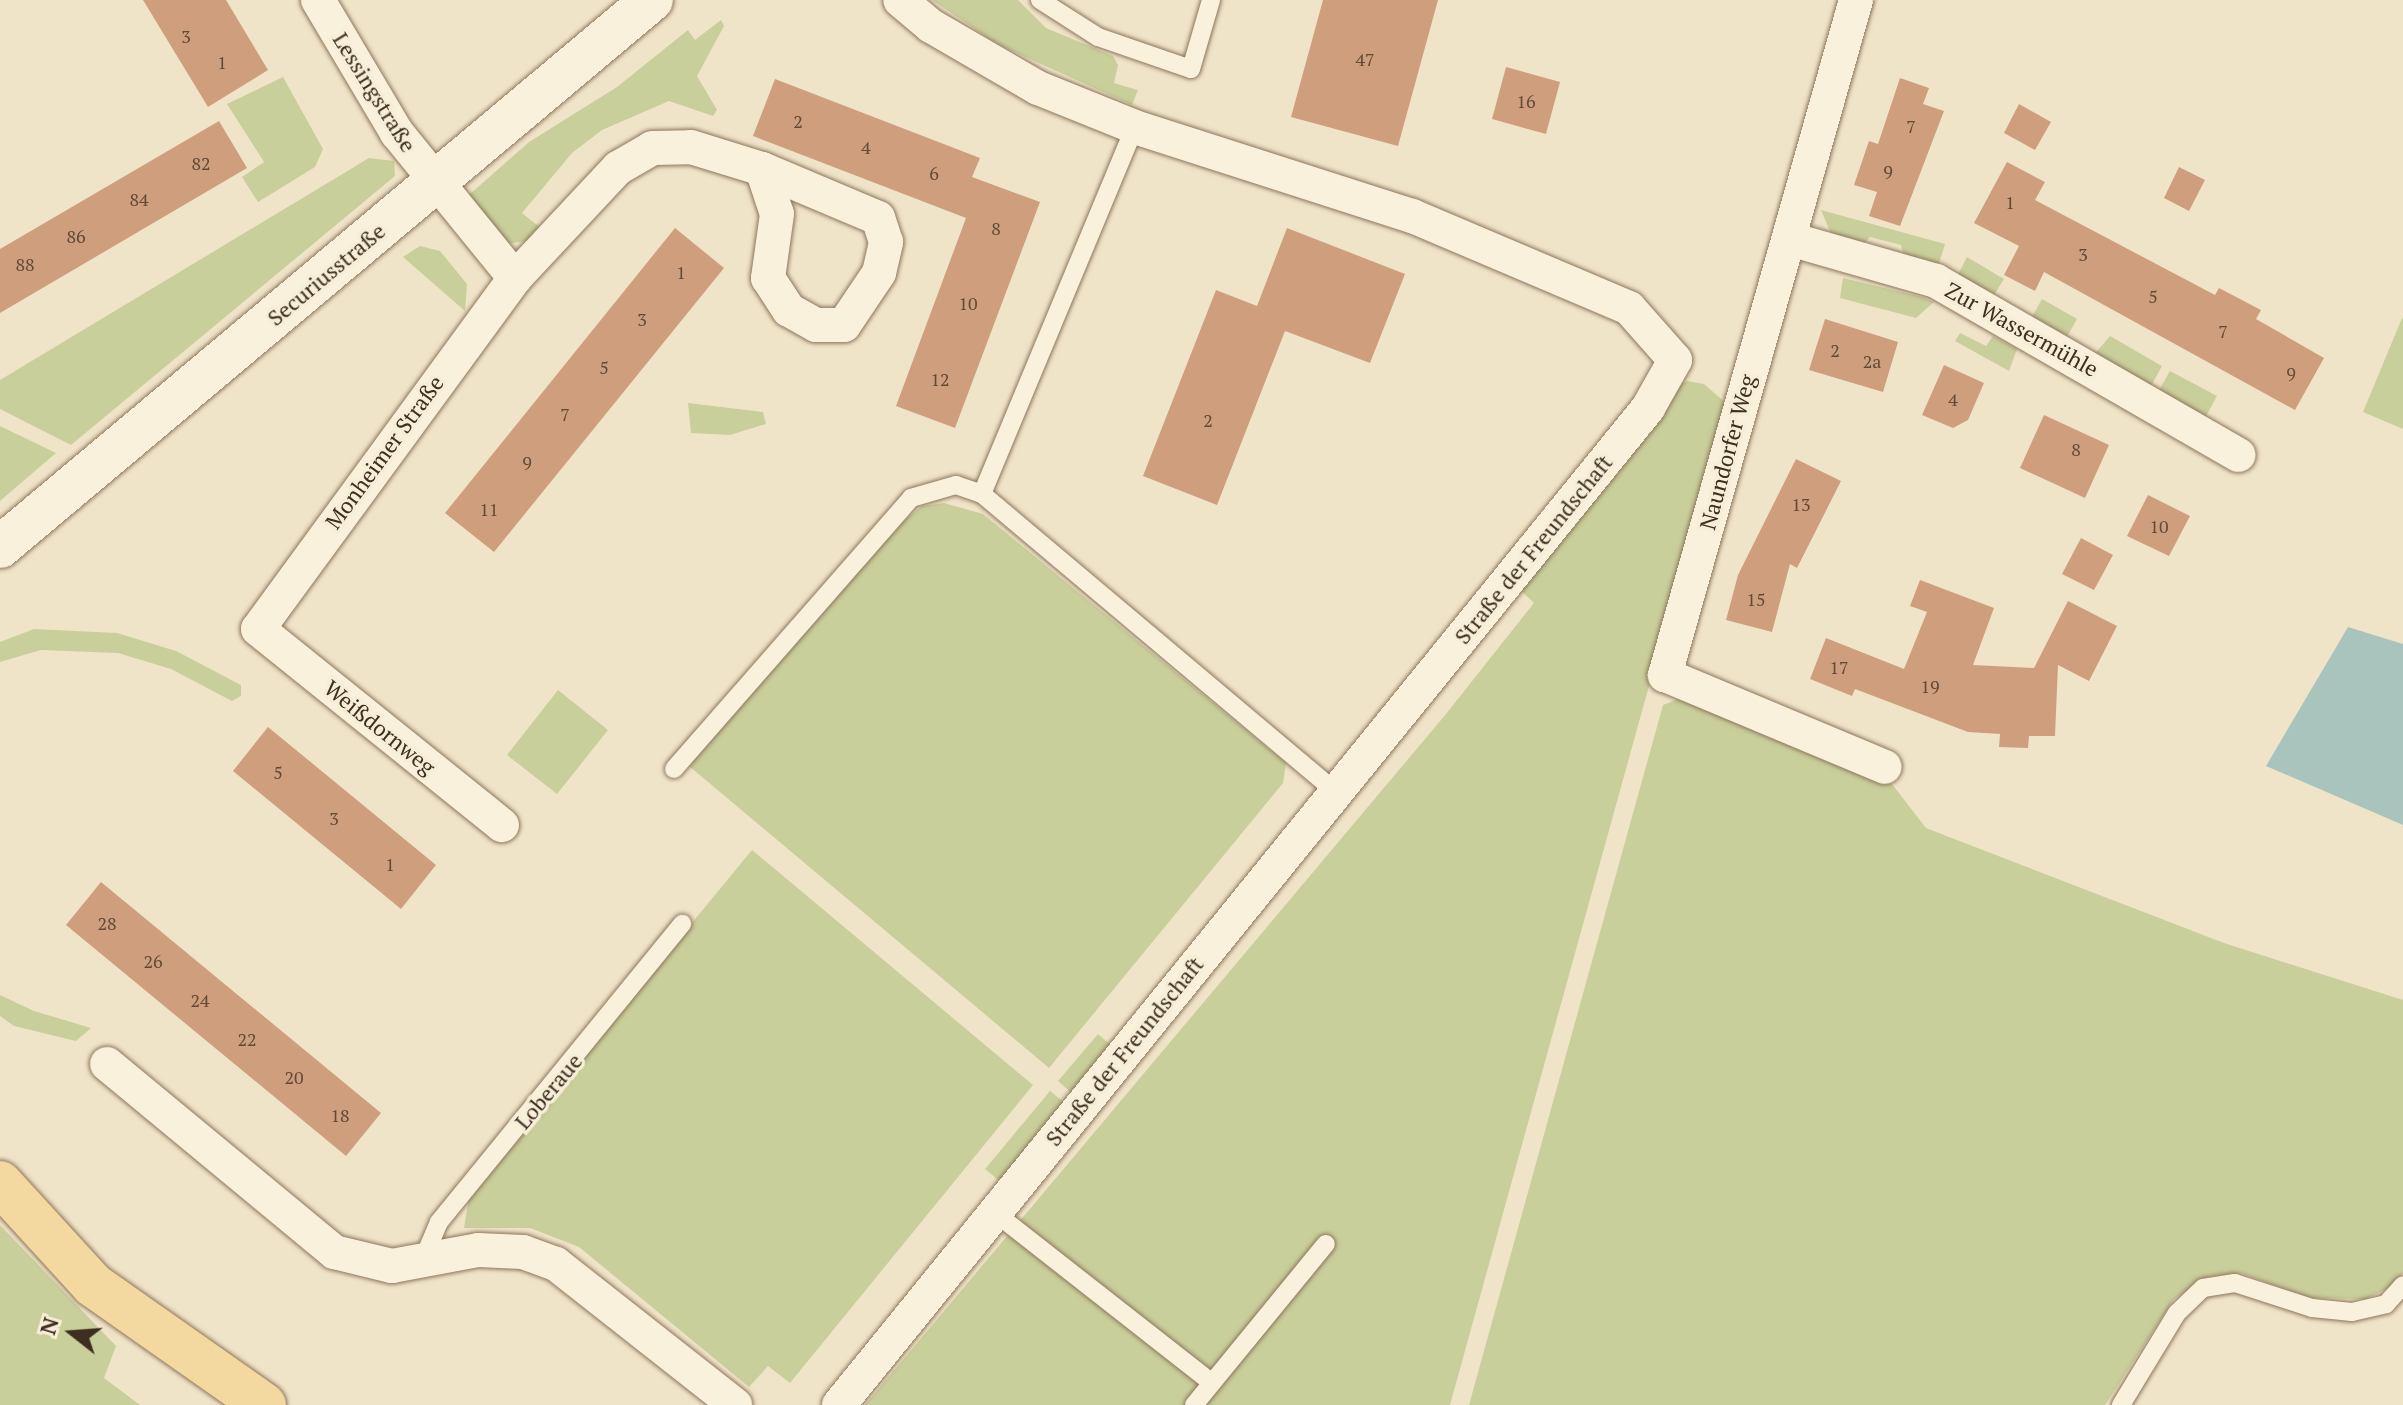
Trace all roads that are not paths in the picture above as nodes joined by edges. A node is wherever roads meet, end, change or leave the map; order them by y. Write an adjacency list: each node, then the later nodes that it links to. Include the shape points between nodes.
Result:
1 (318, 0): 9 (street, Lessingstraße, via 397,133)
2 (652, 0): 9 (street, Securiusstraße)
3 (900, 0): 7 (street, Straße der Freundschaft, via 981,58)
4 (1040, 0): 5 (lane, via 1098,37 1191,69)
5 (1211, 0)
6 (1856, 0): 10 (street, Naundorfer Weg)
7 (1135, 127): 13 (lane); 18 (street, Straße der Freundschaft, via 1412,216 1629,308 1675,360 1648,408)
8 (762, 169): 8 (street, Monheimer Straße, via 777,214 768,278 789,310 816,325 844,325 879,273 886,242 878,218); 11 (street, Monheimer Straße, via 691,147 652,148 618,168)
9 (435, 183): 11 (street); 14 (street, Securiusstraße)
10 (1790, 239): 12 (street, Zur Wassermühle, via 1936,281); 16 (street, Naundorfer Weg, via 1665,675)
11 (515, 278): 15 (street, Monheimer Straße)
12 (2239, 455)
13 (982, 494): 17 (lane, via 956,485 911,498); 18 (lane)
14 (0, 547)
15 (258, 629): 19 (street, Weißdornweg)
16 (1885, 767)
17 (674, 769)
18 (1335, 791): 23 (street, Straße der Freundschaft)
19 (502, 825)
20 (682, 924): 25 (lane, Loberaue, via 439,1222)
21 (107, 1064): 25 (street, via 334,1252 362,1264)
22 (0, 1183): 28 (main road, via 93,1285)
23 (994, 1212): 27 (lane); 30 (street, Straße der Freundschaft)
24 (1326, 1244): 27 (lane)
25 (422, 1262): 29 (street, via 478,1250 523,1252 556,1264)
26 (2403, 1285): 32 (lane, via 2386,1304 2352,1312 2312,1308 2235,1283 2203,1288 2177,1313)
27 (1212, 1383): 31 (lane)
28 (264, 1405)
29 (735, 1405)
30 (839, 1405)
31 (1194, 1405)
32 (2121, 1405)

